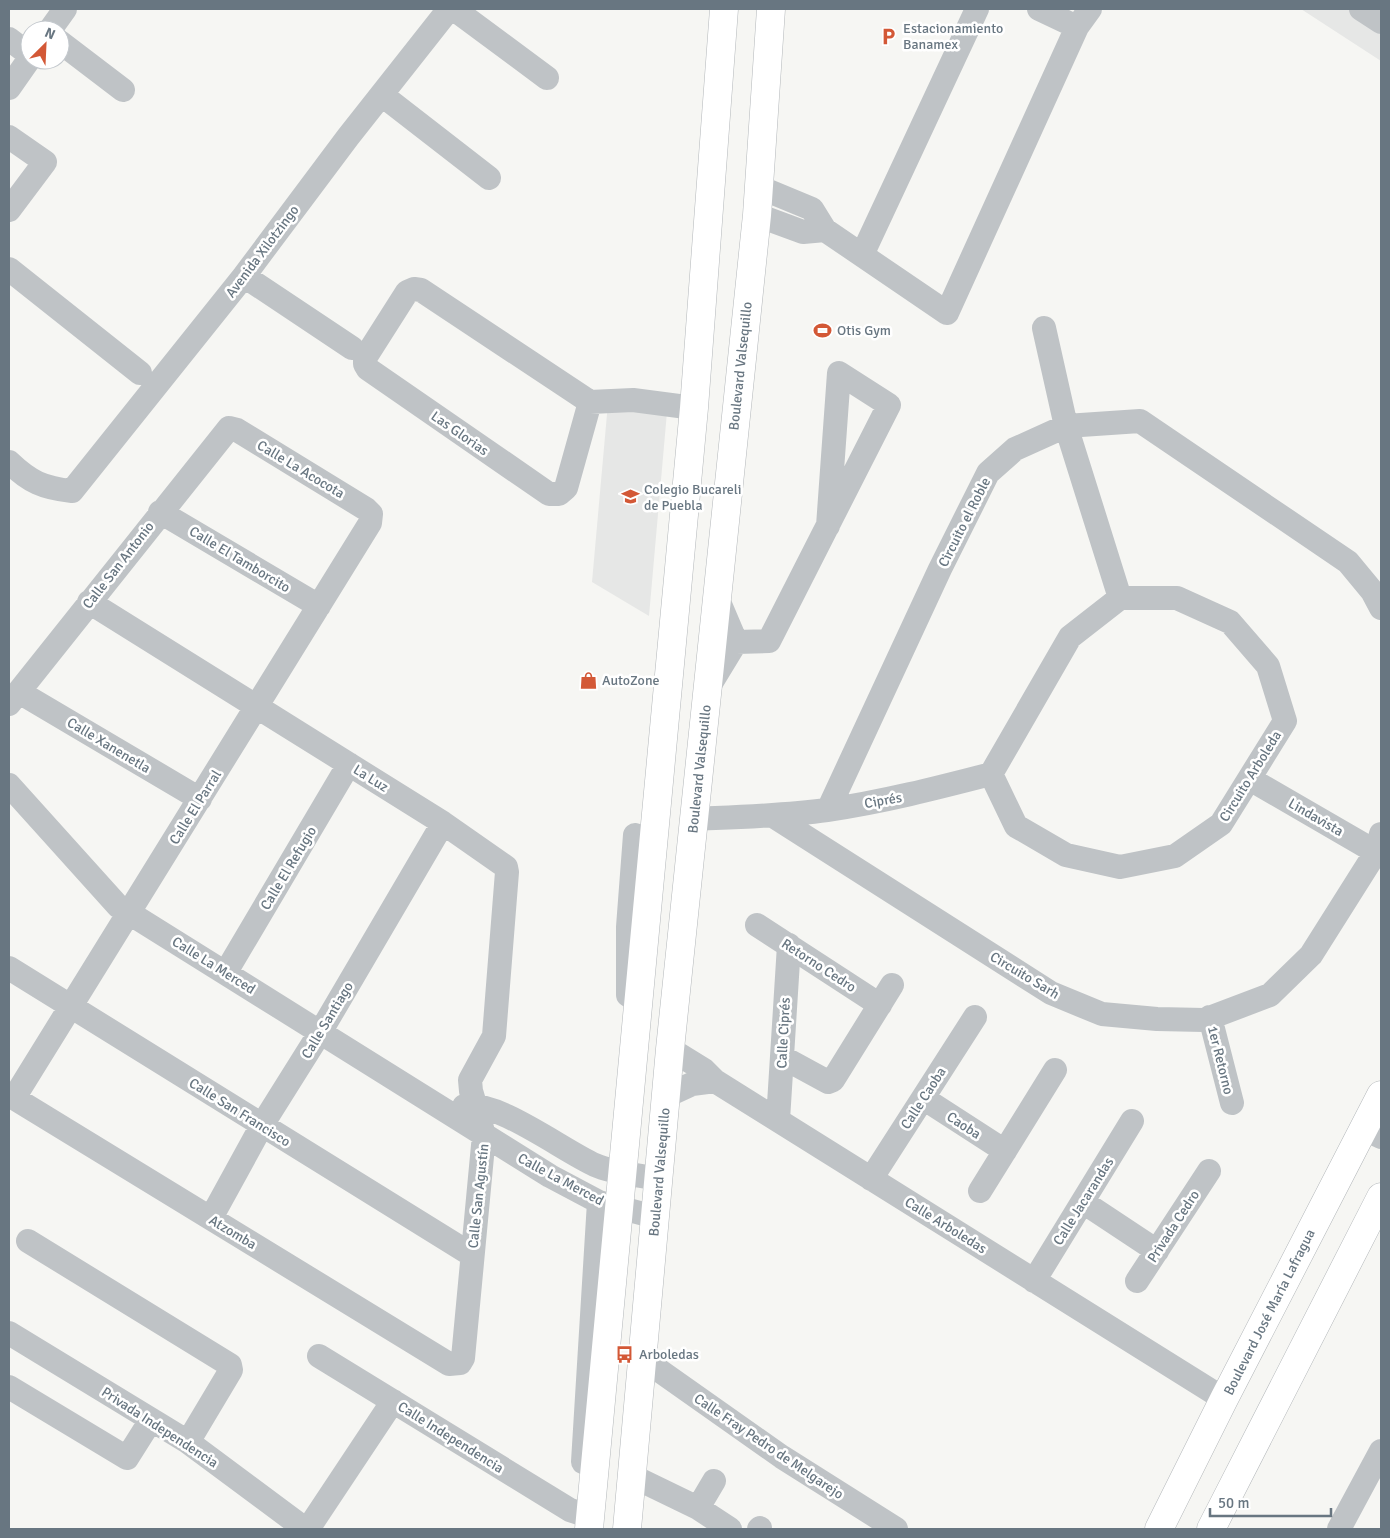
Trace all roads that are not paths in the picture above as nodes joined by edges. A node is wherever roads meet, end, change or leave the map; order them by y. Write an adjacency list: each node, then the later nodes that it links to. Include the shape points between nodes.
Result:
1 (65, 9): 10 (street)
2 (449, 9): 19 (street, Avenida Xilotzingo)
3 (454, 9): 16 (street)
4 (724, 9): 33 (main road)
5 (771, 9): 22 (main road, Boulevard Valsequillo)
6 (977, 9): 26 (street)
7 (1039, 9): 9 (street)
8 (1361, 9): 11 (street)
9 (1083, 18): 26 (street, via 947,313)
10 (57, 20)
11 (1381, 22)
12 (9, 39): 13 (street)
13 (20, 48)
14 (70, 50): 18 (street)
15 (21, 70): 17 (street)
16 (547, 78)
17 (9, 88)
18 (123, 90)
19 (382, 94): 21 (street); 28 (street, Avenida Xilotzingo)
20 (9, 137): 23 (street, via 46,162)
21 (489, 178)
22 (759, 187): 24 (main road, Boulevard Valsequillo); 25 (street, via 812,209)
23 (9, 210)
24 (757, 215): 25 (street, via 803,232); 40 (main road, Boulevard Valsequillo)
25 (825, 230): 26 (street)
26 (862, 255)
27 (9, 269): 31 (street)
28 (244, 276): 30 (street, Las Glorias); 36 (street, Avenida Xilotzingo, via 72,491 52,489 28,480)
29 (1044, 328): 34 (street)
30 (358, 356): 32 (street, via 366,358 407,292 421,290); 32 (street, Las Glorias, via 368,369 549,494 559,494 566,488)
31 (140, 373)
32 (590, 402): 33 (street, via 633,400)
33 (694, 408): 65 (main road)
34 (1066, 426): 41 (street); 44 (street, Circuito el Roble, via 1140,421 1348,562 1372,591); 54 (street, Circuito el Roble, via 1015,449 988,473)
35 (229, 428): 37 (street, Calle San Antonio); 38 (street, Calle La Acocota)
36 (9, 462)
37 (160, 512): 42 (street, Calle San Antonio); 43 (street, Calle El Tamborcito)
38 (371, 514): 43 (street, Calle El Parral, via 370,524)
39 (828, 526): 39 (street, via 890,405 839,373 829,507); 45 (street, via 769,641)
40 (716, 595): 45 (street); 46 (main road, Boulevard Valsequillo)
41 (1120, 598): 50 (street, via 1070,637); 51 (street, Circuito Arboleda, via 1178,598 1230,622 1268,666 1285,721)
42 (89, 602): 47 (street, Calle San Antonio); 48 (street, La Luz)
43 (319, 606): 48 (street, Calle El Parral)
44 (1381, 608)
45 (736, 642): 46 (street)
46 (708, 690): 56 (main road, Boulevard Valsequillo)
47 (14, 698): 53 (street, Calle Xanenetla)
48 (257, 707): 49 (street, La Luz); 53 (street, Calle El Parral)
49 (349, 764): 57 (street, La Luz); 64 (street, Calle El Refugio)
50 (991, 774): 51 (street, Circuito Arboleda, via 1016,826 1066,855 1120,867 1175,856 1221,824); 54 (street, Ciprés)
51 (1250, 779): 59 (street, Lindavista)
52 (9, 785): 60 (street, Calle La Merced, via 118,906)
53 (200, 799): 60 (street, Calle El Parral)
54 (828, 810): 55 (street, Ciprés)
55 (773, 816): 56 (street); 67 (street, Circuito Sarh, via 1051,993 1102,1014 1158,1019 1204,1020)
56 (694, 819): 71 (main road, Boulevard Valsequillo)
57 (443, 823): 69 (street, Calle Santiago); 70 (street, La Luz, via 501,862 507,872)
58 (635, 835): 65 (street, via 628,927)
59 (1380, 847): 67 (street, Circuito Sarh, via 1311,955 1270,995)
60 (129, 913): 64 (street, Calle La Merced); 66 (street, Calle El Parral)
61 (757, 925): 62 (street, Retorno Cedro)
62 (789, 945): 72 (street, Calle Ciprés); 72 (street, Retorno Cedro, via 886,995 834,1080 828,1082)
63 (9, 968): 66 (street, Calle San Francisco)
64 (226, 972): 69 (street, Calle La Merced)
65 (634, 989): 89 (main road, via 630,1103)
66 (71, 1007): 76 (street, Calle El Parral); 84 (street, Calle San Francisco)
67 (1210, 1017): 79 (street, 1er Retorno)
68 (975, 1018): 78 (street, Calle Caoba)
69 (321, 1031): 81 (street, Calle La Merced); 84 (street, Calle Santiago)
70 (494, 1036): 80 (street, Calle San Agustín, via 470,1080)
71 (670, 1049): 74 (street, Calle Arboledas, via 704,1070); 77 (main road, Boulevard Valsequillo)
72 (782, 1057): 82 (street, Calle Ciprés)
73 (1055, 1070): 87 (street)
74 (715, 1081): 77 (street, via 692,1084); 82 (street, Calle Arboledas)
75 (1381, 1095): 85 (main road, Boulevard José María Lafragua)
76 (12, 1096): 97 (street, Atzomba)
77 (666, 1096): 90 (main road, Boulevard Valsequillo)
78 (923, 1098): 87 (street, Caoba); 91 (street, Calle Caoba)
79 (1232, 1103)
80 (475, 1104): 81 (street); 86 (street, Calle San Agustín); 89 (street, Calle La Merced, via 500,1112 597,1166)
81 (448, 1110): 86 (street, Calle La Merced)
82 (778, 1120): 91 (street, Calle Arboledas)
83 (1132, 1121): 94 (street, Calle Jacarandas)
84 (262, 1125): 97 (street, Calle Santiago); 100 (street, Calle San Francisco)
85 (1372, 1133): 108 (main road, Boulevard José María Lafragua)
86 (484, 1135): 95 (street, Calle La Merced); 100 (street, Calle San Agustín)
87 (1005, 1151): 92 (street)
88 (1209, 1171): 99 (street, Privada Cedro)
89 (623, 1172): 90 (street, Calle La Merced); 95 (main road)
90 (658, 1179): 96 (main road, Boulevard Valsequillo)
91 (871, 1179): 101 (street, Calle Arboledas)
92 (980, 1191)
93 (1381, 1197): 123 (main road)
94 (1082, 1202): 99 (street); 101 (street, Calle Jacarandas)
95 (610, 1205): 96 (street, Calle La Merced); 113 (street); 117 (main road)
96 (655, 1217): 105 (main road, Boulevard Valsequillo)
97 (211, 1218): 106 (street, Atzomba, via 449,1364)
98 (28, 1241): 111 (street, via 230,1364 231,1370)
99 (1157, 1251): 102 (street, Privada Cedro)
100 (472, 1255): 106 (street, Calle San Agustín)
101 (1034, 1280): 108 (street, Calle Arboledas)
102 (1137, 1281)
103 (9, 1333): 110 (street, Privada Independencia)
104 (319, 1356): 109 (street)
105 (643, 1359): 114 (main road, Boulevard Valsequillo); 121 (street, Calle Fray Pedro de Melgarejo, via 782,1458)
106 (460, 1363)
107 (9, 1387): 110 (street, via 127,1458)
108 (1224, 1399): 122 (main road, Boulevard José María Lafragua)
109 (393, 1401): 117 (street, Calle Independencia); 118 (street, Calle Independencia)
110 (151, 1420): 111 (street, Privada Independencia)
111 (188, 1442): 118 (street, Privada Independencia)
112 (1381, 1450): 124 (street)
113 (582, 1475)
114 (632, 1476): 116 (street); 119 (main road, Boulevard Valsequillo)
115 (714, 1481): 116 (street)
116 (698, 1508): 120 (street)
117 (590, 1523)
118 (307, 1529)
119 (627, 1529)
120 (730, 1529)
121 (896, 1529)
122 (1158, 1529)
123 (1211, 1529)
124 (1339, 1529)

